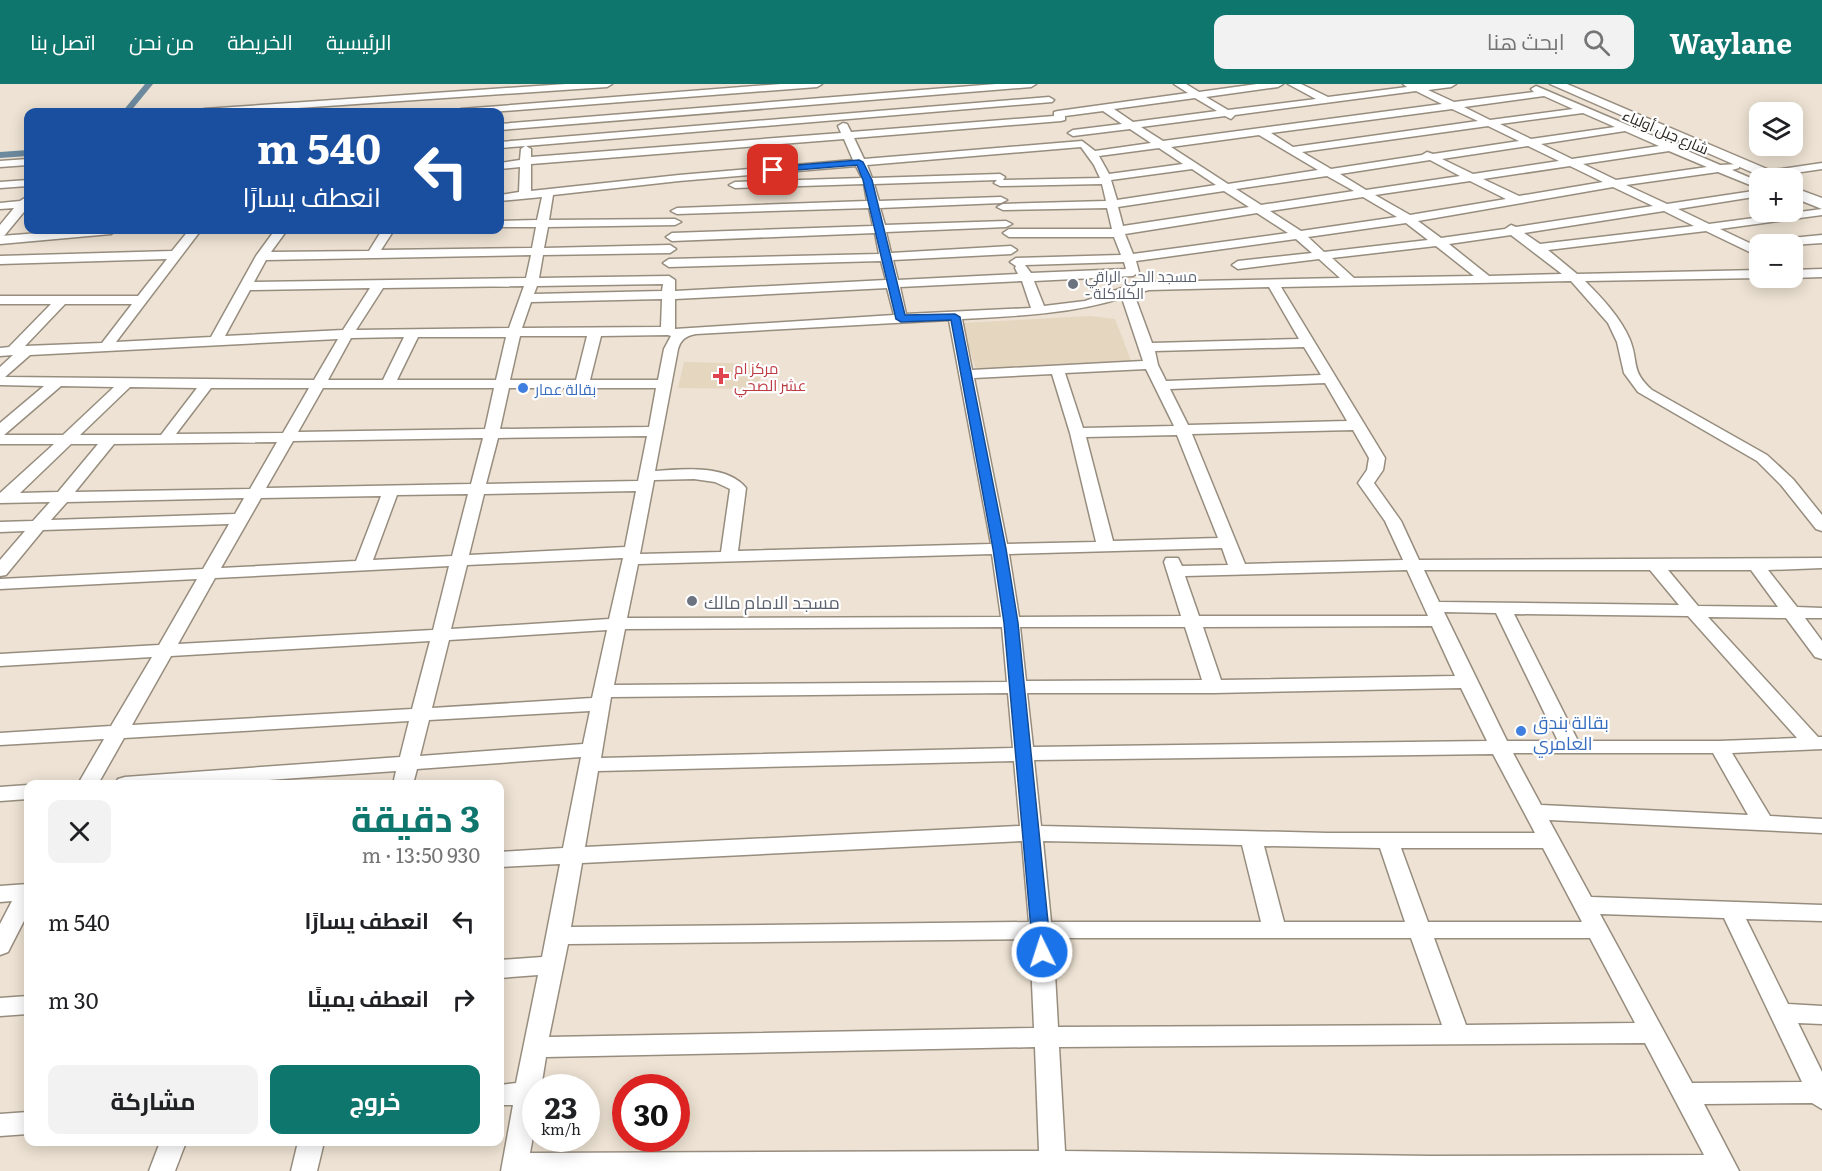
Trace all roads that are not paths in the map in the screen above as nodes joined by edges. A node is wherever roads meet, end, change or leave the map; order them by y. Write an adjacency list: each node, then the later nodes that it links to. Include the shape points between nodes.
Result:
1 (607, 84): 18 (street)
2 (635, 84): 21 (street)
3 (817, 84): 14 (street)
4 (825, 84): 22 (street)
5 (1031, 84): 17 (street)
6 (1038, 84): 23 (street)
7 (1179, 84): 19 (street)
8 (1278, 84): 19 (street)
9 (1293, 84): 24 (street)
10 (1451, 84): 13 (street)
11 (1527, 84): 15 (street)
12 (1343, 85): 20 (street)
13 (1412, 86): 20 (street); 25 (street)
14 (731, 87): 21 (street); 28 (street)
15 (1549, 87): 25 (street); 32 (street); 55 (main road, شارع جبل أولياء); 75 (main road, شارع جبل أولياء)
16 (499, 88): 18 (street); 27 (street, via 428,100)
17 (924, 88): 22 (street); 31 (street)
18 (531, 89): 26 (street)
19 (1197, 95): 29 (street); 33 (street)
20 (1364, 95): 24 (street)
21 (638, 98): 26 (street); 34 (street)
22 (831, 99): 28 (street); 36 (street)
23 (1049, 100): 31 (street); 35 (street)
24 (1326, 100): 33 (street); 37 (street)
25 (1450, 105): 37 (street); 38 (street)
26 (528, 107): 30 (street); 39 (street)
27 (329, 108)
28 (735, 108): 34 (street); 40 (street)
29 (1105, 108): 35 (street); 42 (street)
30 (504, 109)
31 (938, 109): 36 (street); 49 (street)
32 (1584, 110): 38 (street); 43 (street)
33 (1229, 114): 42 (street); 44 (street)
34 (641, 115): 39 (street); 46 (street)
35 (1060, 116): 45 (street); 49 (street)
36 (840, 117): 40 (street); 47 (street)
37 (1357, 118): 44 (street); 48 (street)
38 (1489, 123): 48 (street); 50 (street)
39 (528, 124): 41 (street); 51 (street)
40 (742, 125): 46 (street); 61 (street)
41 (504, 127)
42 (1134, 127): 45 (street); 54 (street)
43 (1628, 128): 50 (street); 56 (street)
44 (1262, 132): 54 (street); 58 (street)
45 (1073, 133): 52 (street)
46 (642, 134): 51 (street); 71 (street)
47 (848, 135): 49 (street); 61 (street); 64 (street)
48 (1392, 137): 58 (street); 60 (street)
49 (958, 139): 57 (street); 64 (street)
50 (1527, 141): 60 (street); 65 (street)
51 (526, 143): 53 (street); 63 (street)
52 (1082, 144): 57 (street); 59 (street)
53 (504, 145)
54 (1162, 145): 59 (street); 68 (street)
55 (1686, 145): 56 (street); 69 (main road, شارع جبل أولياء)
56 (1670, 146): 65 (street); 72 (street)
57 (999, 150): 81 (street)
58 (1291, 150): 74 (street)
59 (1093, 154): 79 (street)
60 (1429, 157): 74 (street); 78 (street)
61 (748, 158): 64 (street); 71 (street); 82 (street)
62 (24, 162): 66 (street)
63 (526, 162): 67 (street); 71 (street); 91 (street)
64 (859, 162): 80 (street)
65 (1570, 162): 78 (street); 84 (street)
66 (0, 164)
67 (504, 165)
68 (1192, 166): 79 (street); 86 (street)
69 (1735, 166): 72 (street); 76 (main road, شارع جبل أولياء)
70 (1822, 166): 73 (street)
71 (643, 167): 82 (street); 88 (street)
72 (1718, 168): 77 (street); 84 (street)
73 (1803, 170)
74 (1325, 171): 86 (street); 89 (street)
75 (1749, 171)
76 (1749, 172)
77 (1749, 175)
78 (1469, 178): 89 (street); 95 (street)
79 (1106, 179): 81 (street); 99 (street)
80 (868, 180): 81 (street); 82 (street); 97 (street)
81 (1000, 180): 98 (street)
82 (680, 182): 107 (street)
83 (24, 183): 85 (street)
84 (1615, 183): 95 (street); 104 (street)
85 (0, 185)
86 (1226, 186): 99 (street); 105 (street)
87 (1803, 190): 94 (main road)
88 (548, 193): 91 (street); 110 (street)
89 (1364, 194): 105 (street); 108 (street)
90 (1749, 194): 104 (street)
91 (525, 195): 93 (street)
92 (1803, 196): 100 (main road)
93 (504, 198)
94 (1822, 198)
95 (1517, 200): 108 (street)
96 (24, 202): 103 (street)
97 (874, 204): 98 (street); 107 (street); 114 (street)
98 (1002, 204): 99 (street); 112 (street)
99 (1113, 204): 115 (street)
100 (1822, 204)
101 (24, 205): 116 (street)
102 (1803, 205): 106 (street)
103 (0, 206)
104 (1664, 206): 111 (street); 113 (street)
105 (1264, 210): 115 (street); 122 (street)
106 (1822, 211): 111 (street)
107 (676, 216): 110 (street); 128 (street)
108 (1408, 219): 122 (street); 127 (street)
109 (504, 224): 110 (street)
110 (540, 224): 132 (street)
111 (1709, 228): 130 (street); 131 (street)
112 (1008, 229): 114 (street); 115 (street); 136 (street)
113 (1511, 229): 127 (street); 131 (street)
114 (878, 230): 128 (street); 137 (street)
115 (1119, 232): 139 (street)
116 (0, 233)
117 (59, 234): 123 (street)
118 (92, 234): 140 (street)
119 (192, 234): 134 (street)
120 (278, 234): 135 (street)
121 (385, 234): 133 (street)
122 (1299, 235): 129 (street); 138 (street)
123 (34, 236): 125 (street); 141 (street)
124 (1822, 239): 126 (street)
125 (0, 240)
126 (1803, 241)
127 (1441, 242): 138 (street); 150 (street)
128 (671, 243): 132 (street); 142 (street)
129 (1221, 246): 139 (street); 143 (street)
130 (1749, 246)
131 (1537, 248): 149 (street)
132 (538, 251): 133 (street); 152 (street)
133 (373, 253): 135 (street)
134 (176, 255): 140 (street); 162 (street)
135 (262, 256): 158 (street)
136 (1014, 256): 137 (street); 139 (street); 148 (street)
137 (885, 257): 142 (street); 157 (street)
138 (1326, 257): 143 (street); 153 (street)
139 (1129, 258): 144 (street)
140 (57, 259): 141 (street)
141 (0, 260)
142 (669, 263): 151 (street)
143 (1238, 266): 156 (street)
144 (1133, 272): 148 (street); 159 (street)
145 (1803, 273): 146 (street)
146 (1822, 273)
147 (1749, 274): 149 (street)
148 (1026, 276): 157 (street); 165 (street)
149 (1575, 278): 150 (street); 212 (street, via 1606,313 1623,341 1633,380 1647,393 1762,458)
150 (1486, 279): 153 (street)
151 (669, 280): 152 (street); 160 (street)
152 (532, 281): 155 (street); 161 (street)
153 (1350, 281): 154 (street)
154 (1272, 282): 156 (street); 174 (street)
155 (380, 283): 158 (street); 172 (street)
156 (1252, 283): 159 (street)
157 (894, 284): 160 (street); 167 (street)
158 (246, 286): 173 (street)
159 (1132, 289): 165 (street, via 1086,305); 176 (street)
160 (669, 295): 161 (street); 171 (street)
161 (525, 298): 170 (street)
162 (143, 300): 163 (street); 175 (street)
163 (61, 301): 164 (street); 177 (street)
164 (2, 302)
165 (1038, 311): 166 (street)
166 (955, 317): 167 (street); 181 (street)
167 (901, 319): 171 (street)
168 (595, 331): 170 (street); 171 (street); 191 (street)
169 (414, 332): 170 (street); 172 (street); 187 (street)
170 (514, 332): 190 (street)
171 (674, 332): 189 (street)
172 (346, 334): 173 (street); 186 (street)
173 (216, 339): 175 (street)
174 (1307, 342): 176 (street); 182 (street)
175 (107, 345): 177 (street)
176 (1147, 346): 178 (street)
177 (14, 351): 180 (street)
178 (1151, 365): 179 (street); 192 (street)
179 (1056, 369): 181 (street); 197 (street)
180 (0, 374)
181 (967, 374): 217 (street)
182 (1330, 379): 192 (street); 193 (street)
183 (0, 381): 184 (street)
184 (58, 381): 185 (street); 196 (street)
185 (127, 382): 188 (street); 202 (street)
186 (320, 383): 187 (street); 188 (street); 199 (street)
187 (388, 383): 190 (street)
188 (207, 384): 201 (street)
189 (664, 384): 191 (street); 194 (street)
190 (502, 385): 191 (street); 198 (street)
191 (582, 385)
192 (1162, 385): 195 (street)
193 (1357, 425): 195 (street); 224 (street, via 1377,458 1375,470 1366,483 1393,521)
194 (656, 430): 198 (street); 204 (street)
195 (1184, 430): 197 (street); 214 (street)
196 (0, 431)
197 (1077, 433): 216 (street)
198 (491, 435): 199 (street); 205 (street)
199 (289, 437): 201 (street); 207 (street)
200 (0, 439): 202 (street)
201 (165, 439): 203 (street)
202 (66, 440): 203 (street); 209 (street)
203 (110, 441): 208 (street)
204 (645, 481): 205 (street); 218 (street); 219 (street, via 707,476 732,481 738,488)
205 (477, 488): 206 (street); 220 (street)
206 (391, 490): 207 (street); 223 (street)
207 (256, 493): 208 (street); 210 (street)
208 (60, 497): 209 (street); 211 (street)
209 (3, 498)
210 (240, 519): 211 (street); 229 (street)
211 (35, 526): 213 (street); 227 (street)
212 (1822, 526)
213 (0, 527)
214 (1228, 543): 215 (street); 226 (street)
215 (1168, 545): 216 (street); 228 (street)
216 (1106, 547): 217 (street)
217 (1000, 549): 219 (street); 237 (street)
218 (632, 556): 219 (street); 220 (street); 238 (street)
219 (729, 558)
220 (458, 561): 223 (street); 239 (street)
221 (1822, 563): 225 (street)
222 (1654, 564): 224 (street); 225 (street); 232 (street)
223 (363, 565): 229 (street)
224 (1414, 565): 226 (street); 235 (street)
225 (1756, 565): 233 (street)
226 (1239, 570): 228 (street)
227 (0, 571)
228 (1175, 571): 236 (street)
229 (209, 572): 230 (street); 240 (street)
230 (0, 584)
231 (1502, 607): 232 (street); 235 (street); 251 (street)
232 (1692, 610): 233 (street); 250 (street)
233 (1791, 611): 234 (street); 241 (street)
234 (1822, 613)
235 (1436, 614): 236 (street); 243 (street)
236 (1191, 622): 237 (street); 245 (street)
237 (1011, 623): 238 (street); 244 (street)
238 (617, 624): 239 (street); 246 (street)
239 (440, 635): 240 (street); 247 (street)
240 (163, 652): 242 (street); 248 (street)
241 (1822, 653)
242 (0, 660)
243 (1467, 682): 245 (street); 252 (street)
244 (1018, 686): 245 (street); 246 (street); 254 (street)
245 (1214, 687)
246 (602, 698): 247 (street); 255 (street)
247 (420, 716): 248 (street); 256 (street)
248 (118, 733): 249 (street); 258 (street)
249 (0, 739)
250 (1817, 742): 253 (street)
251 (1571, 746): 252 (street); 253 (street)
252 (1500, 747): 254 (street); 263 (street)
253 (1719, 747): 264 (street)
254 (1022, 754): 255 (street); 266 (street)
255 (591, 758): 256 (street); 270 (street)
256 (409, 763): 257 (street); 260 (street)
257 (262, 779): 259 (street)
258 (90, 780)
259 (235, 780)
260 (404, 780)
261 (24, 792): 262 (street)
262 (0, 794)
263 (1535, 812): 264 (street); 269 (street)
264 (1764, 824): 265 (street)
265 (1822, 826)
266 (1030, 833): 267 (street); 270 (street); 278 (street)
267 (1251, 839): 268 (street); 279 (street)
268 (1388, 841): 269 (street); 280 (street)
269 (1550, 842): 275 (street)
270 (574, 853): 271 (street); 282 (street)
271 (504, 859)
272 (24, 892): 273 (street)
273 (0, 894)
274 (24, 900): 283 (street)
275 (1584, 905): 276 (street); 281 (street)
276 (1731, 910): 277 (street); 288 (street)
277 (1822, 913)
278 (1041, 930): 279 (street); 282 (street); 292 (street)
279 (1275, 930): 280 (street)
280 (1420, 930): 281 (street); 291 (street)
281 (1598, 930): 290 (street)
282 (558, 936): 284 (street)
283 (0, 946)
284 (552, 965): 285 (street); 293 (street)
285 (504, 969)
286 (24, 1005): 287 (street)
287 (0, 1007)
288 (1780, 1013): 289 (street); 297 (street)
289 (1822, 1015)
290 (1650, 1033): 291 (street); 296 (street)
291 (1457, 1034): 292 (street)
292 (1047, 1037): 293 (street); 304 (street)
293 (535, 1047): 294 (street)
294 (530, 1074)
295 (522, 1093): 298 (street)
296 (1684, 1094): 297 (street); 307 (street)
297 (1821, 1094)
298 (504, 1095)
299 (522, 1122): 305 (street)
300 (24, 1123): 301 (street)
301 (0, 1125)
302 (171, 1146): 310 (street)
303 (310, 1146): 311 (street)
304 (1053, 1167): 305 (street); 306 (street)
305 (514, 1168)
306 (1230, 1168): 308 (street)
307 (1725, 1168): 309 (street)
308 (1431, 1169): 309 (street)
309 (1619, 1169)
310 (162, 1171)
311 (304, 1171)

